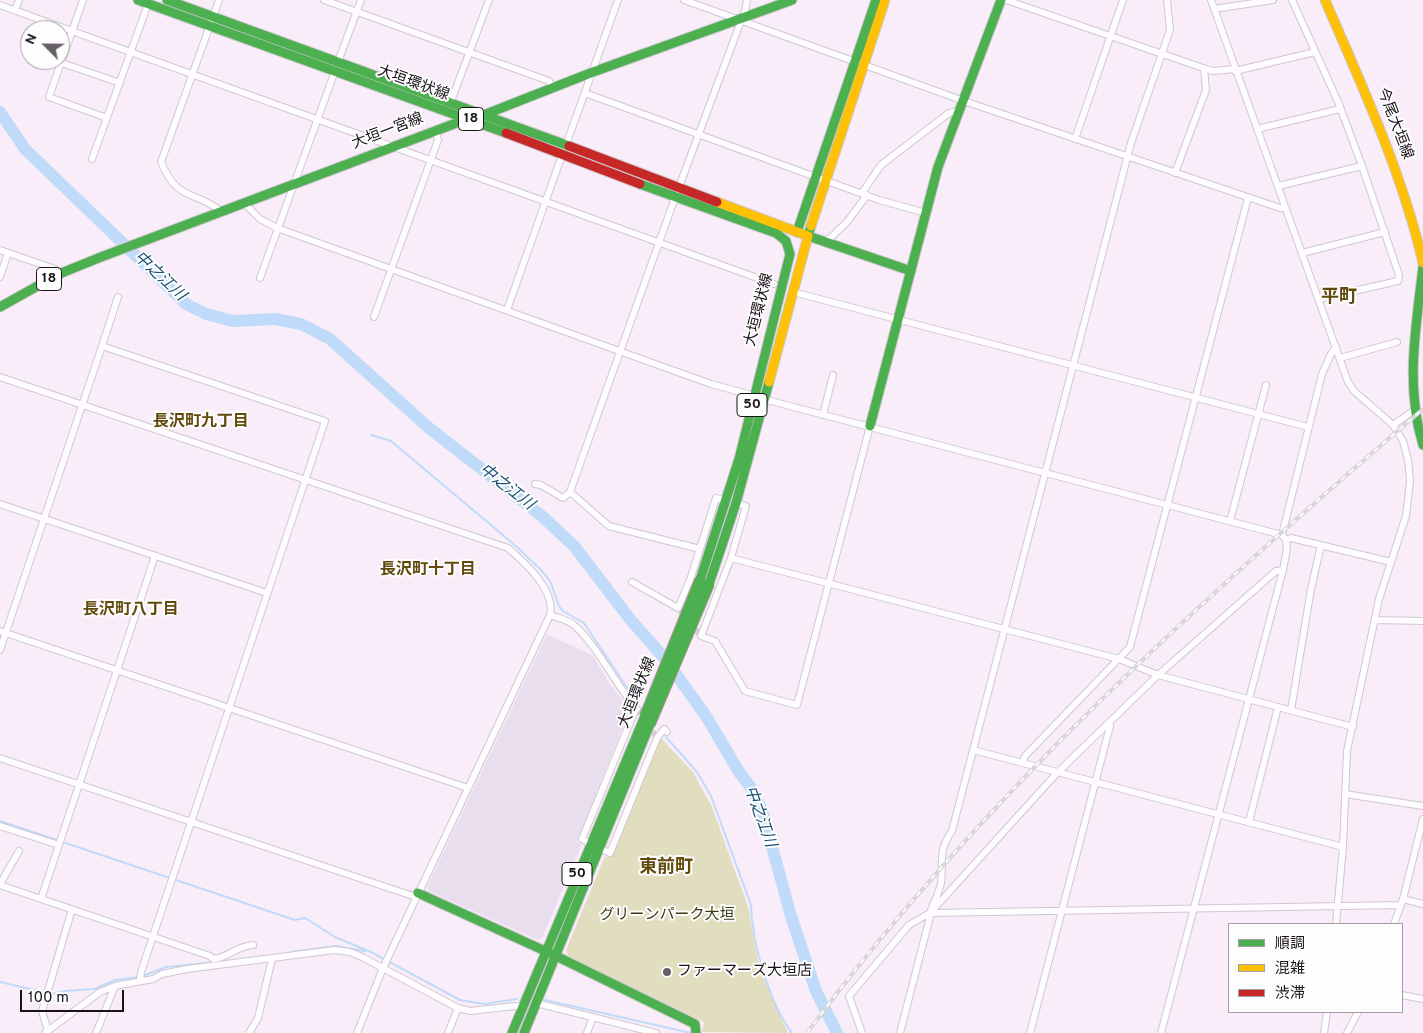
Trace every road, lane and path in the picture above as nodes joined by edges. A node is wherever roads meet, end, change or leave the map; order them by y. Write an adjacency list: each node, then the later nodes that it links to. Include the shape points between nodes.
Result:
1 (19, 0): 25 (street)
2 (83, 0): 30 (street)
3 (138, 0): 23 (main road, 大垣環状線)
4 (166, 0): 29 (main road, 大垣環状線)
5 (219, 0): 29 (street)
6 (324, 0): 27 (street)
7 (361, 0): 27 (street)
8 (489, 0): 35 (street)
9 (618, 0): 44 (street)
10 (684, 0): 28 (street)
11 (747, 0): 28 (street)
12 (792, 0): 28 (main road, 大垣一宮線 / 18)
13 (876, 0): 37 (main road)
14 (886, 0): 38 (main road, 大垣環状線)
15 (1001, 0): 49 (main road)
16 (1006, 0): 31 (street)
17 (1123, 0): 31 (street)
18 (1167, 0): 36 (street, via 1170,30)
19 (1211, 0): 26 (street)
20 (1273, 0): 26 (street)
21 (1292, 0): 34 (street)
22 (1325, 0): 92 (main road, 今尾大垣線, via 1384,140 1412,216)
23 (148, 4): 29 (main road, 大垣環状線); 33 (street)
24 (0, 5): 25 (street)
25 (15, 10): 30 (street)
26 (1214, 10): 43 (street)
27 (356, 12): 35 (street); 40 (street)
28 (740, 19): 37 (street); 44 (main road, 大垣一宮線 / 18); 59 (street)
29 (211, 21): 40 (main road, 大垣環状線); 45 (street)
30 (72, 31): 32 (street); 33 (street)
31 (1110, 36): 36 (street); 60 (street)
32 (70, 37)
33 (131, 52): 45 (street); 46 (street)
34 (1315, 52): 43 (street); 51 (street)
35 (470, 53): 47 (street, via 549,81); 50 (street)
36 (1162, 53): 41 (street); 64 (street)
37 (855, 61): 38 (street); 69 (main road)
38 (865, 64): 49 (street); 70 (main road, 大垣環状線)
39 (70, 66): 46 (street)
40 (336, 67): 50 (main road, 大垣環状線); 55 (street); 56 (main road, 大垣環状線, via 446,113)
41 (1204, 68): 43 (street); 68 (street, via 1206,90)
42 (59, 70): 54 (street, via 49,97)
43 (1235, 70): 57 (street)
44 (593, 72): 47 (main road, 大垣一宮線 / 18); 48 (street)
45 (192, 75): 55 (street); 79 (street, via 161,162 173,185 213,204)
46 (120, 84): 54 (street)
47 (552, 87): 53 (main road, 大垣一宮線 / 18)
48 (585, 93): 59 (street); 61 (street)
49 (964, 101): 52 (main road); 60 (street)
50 (450, 104): 53 (main road, 大垣環状線)
51 (1340, 109): 57 (street); 67 (street)
52 (959, 111): 74 (street, via 949,113 881,166); 80 (main road, via 938,167)
53 (485, 116): 56 (main road, 大垣一宮線 / 18); 61 (main road, 大垣環状線)
54 (107, 118): 65 (street)
55 (318, 119): 62 (street); 71 (street)
56 (470, 119): 58 (main road, 大垣一宮線 / 18); 63 (main road, 大垣環状線)
57 (1257, 129): 72 (street)
58 (436, 130): 62 (main road, 大垣一宮線 / 18); 66 (street, via 438,140)
59 (699, 135): 69 (street); 73 (street)
60 (1075, 139): 64 (street)
61 (566, 145): 73 (main road, 大垣環状線)
62 (393, 146): 66 (street); 71 (main road, 大垣一宮線 / 18)
63 (562, 155): 73 (main road, 大垣環状線); 76 (street)
64 (1128, 157): 68 (street); 111 (street)
65 (92, 159)
66 (431, 161): 76 (street); 93 (street)
67 (1362, 166): 72 (street); 83 (street)
68 (1175, 173): 75 (street)
69 (816, 177): 70 (street); 82 (main road)
70 (827, 181): 74 (street); 85 (main road, 大垣環状線)
71 (293, 185): 77 (main road, 大垣一宮線 / 18); 81 (street)
72 (1278, 186): 78 (street)
73 (678, 191): 82 (main road, 大垣環状線); 84 (main road, 大垣環状線); 87 (street)
74 (864, 194): 80 (street); 86 (street, via 847,222)
75 (1248, 198): 78 (street); 116 (street)
76 (545, 202): 87 (street); 103 (street)
77 (244, 203): 79 (main road, 大垣一宮線 / 18); 81 (street, via 260,219)
78 (1286, 208): 90 (street)
79 (222, 212): 95 (main road, 大垣一宮線 / 18)
80 (926, 213): 94 (main road)
81 (277, 228): 93 (street); 97 (street)
82 (797, 232): 84 (main road); 85 (main road, 大垣環状線); 91 (main road, 50)
83 (1385, 232): 90 (street); 101 (street, via 1399,275 1398,281)
84 (776, 233): 91 (main road, via 786,241)
85 (808, 236): 86 (main road, 大垣環状線); 99 (main road, 大垣環状線 / 50)
86 (826, 242): 94 (main road, 大垣環状線)
87 (660, 243): 98 (street); 109 (street)
88 (0, 250): 89 (street)
89 (8, 253): 95 (street, via 55,269); 96 (street)
90 (1302, 253): 101 (street)
91 (790, 254): 115 (main road, 大垣環状線 / 50)
92 (1423, 265): 118 (main road, 今尾大垣線, via 1413,366)
93 (392, 270): 103 (street); 104 (street)
94 (911, 271): 105 (main road)
95 (59, 274): 102 (main road, 大垣一宮線 / 18)
96 (0, 277)
97 (260, 278)
98 (774, 284)
99 (793, 292): 105 (street); 115 (main road, 大垣環状線 / 50)
100 (118, 297): 107 (street)
101 (1319, 300): 108 (street)
102 (0, 307)
103 (507, 310): 109 (street)
104 (374, 317)
105 (898, 320): 111 (street); 121 (main road)
106 (1397, 342): 110 (street)
107 (102, 346): 117 (street); 126 (street, via 325,421)
108 (1336, 347): 110 (street); 123 (street, via 1322,374)
109 (621, 351): 115 (street, via 711,384); 128 (street)
110 (1340, 358): 122 (street, via 1354,391)
111 (1074, 366): 116 (street); 125 (street)
112 (833, 375): 119 (street)
113 (0, 378): 117 (street)
114 (1266, 385): 120 (street)
115 (759, 397): 119 (street); 129 (main road, 大垣環状線 / 50)
116 (1196, 398): 120 (street); 131 (street)
117 (82, 405): 126 (street); 132 (street)
118 (1413, 411): 122 (street); 124 (main road, 今尾大垣線)
119 (823, 414): 121 (street)
120 (1258, 414): 123 (street); 133 (street)
121 (870, 426): 125 (street); 142 (street)
122 (1393, 426): 139 (street, via 1403,441 1410,481 1406,516)
123 (1308, 428): 134 (street)
124 (1423, 445)
125 (1045, 473): 131 (street); 147 (street)
126 (305, 479): 143 (street); 144 (street, via 508,548 532,569 552,608)
127 (535, 484): 128 (street, via 563,498)
128 (570, 492): 136 (street, via 609,526)
129 (731, 502): 136 (street, via 716,498); 138 (street, via 746,506); 157 (main road, 大垣環状線 / 50, bridge, via 704,582)
130 (0, 504): 132 (street)
131 (1167, 504): 133 (street); 150 (street, via 1130,647)
132 (44, 519): 137 (street); 148 (street)
133 (1230, 521): 134 (street)
134 (1284, 538): 135 (street); 140 (street)
135 (1321, 545): 139 (street); 156 (street)
136 (700, 549): 141 (street, via 678,608)
137 (155, 556): 143 (street); 151 (street)
138 (731, 558): 142 (street); 142 (street, via 701,636 714,641 745,691 797,705)
139 (1391, 562): 145 (street)
140 (1283, 570): 152 (street, via 1276,571); 153 (street)
141 (632, 582)
142 (829, 582): 147 (street)
143 (267, 593): 154 (street)
144 (550, 615): 157 (street, via 574,625); 167 (street)
145 (1375, 620): 146 (street); 159 (street)
146 (1423, 621)
147 (1005, 629): 150 (street); 161 (street)
148 (3, 632): 149 (street); 151 (street)
149 (0, 650)
150 (1119, 659): 152 (street); 163 (street, via 1025,756)
151 (117, 670): 154 (street); 166 (street)
152 (1158, 675): 153 (street); 158 (street)
153 (1248, 700): 155 (street); 170 (street)
154 (228, 707): 167 (street); 172 (street)
155 (1278, 707): 156 (street); 173 (street)
156 (1291, 710): 159 (street)
157 (642, 714): 177 (main road, 大垣環状線 / 50); 177 (street, via 582,839)
158 (1109, 723): 164 (street); 165 (street)
159 (1352, 727): 168 (street)
160 (667, 732): 177 (street, via 664,729 657,738 610,853)
161 (973, 750): 163 (street); 189 (street, via 952,830 944,843 941,883)
162 (0, 758): 166 (street)
163 (1023, 762): 164 (street)
164 (1057, 773): 165 (street); 189 (street)
165 (1096, 782): 170 (street); 188 (street)
166 (79, 785): 172 (street); 176 (street)
167 (468, 788): 181 (street)
168 (1345, 794): 169 (street); 178 (street)
169 (1423, 806)
170 (1218, 814): 173 (street); 185 (street)
171 (1423, 819): 175 (street)
172 (191, 822): 181 (street); 192 (street)
173 (1249, 822): 178 (street)
174 (0, 826): 176 (street)
175 (1421, 837): 183 (street)
176 (59, 846): 182 (street)
177 (595, 846): 194 (main road, 大垣環状線 / 50); 195 (main road, 大垣環状線 / 50)
178 (1343, 848): 186 (street)
179 (19, 851): 180 (street)
180 (0, 884): 182 (street)
181 (417, 895): 194 (main road); 197 (street)
182 (41, 899): 187 (street)
183 (1402, 902): 184 (street); 186 (street); 191 (street)
184 (1423, 904)
185 (1193, 907): 186 (street); 188 (street); 221 (street)
186 (1338, 907): 190 (street)
187 (72, 908): 192 (street); 209 (street, via 42,1011)
188 (1062, 910): 189 (street); 220 (street)
189 (930, 913): 218 (street, via 909,925 849,996); 219 (street)
190 (1336, 923)
191 (1394, 923)
192 (153, 936): 193 (street, via 213,959 242,946); 198 (street)
193 (253, 945)
194 (545, 951): 195 (main road); 203 (main road, 大垣環状線 / 50)
195 (556, 956): 202 (main road, 大垣環状線 / 50); 208 (main road, via 695,1024)
196 (272, 959): 197 (street, via 334,950 350,952); 198 (street); 211 (street, via 258,1018)
197 (383, 968): 204 (street); 212 (street)
198 (140, 978): 199 (street)
199 (115, 986): 209 (street, via 100,992); 210 (street)
200 (1403, 995): 201 (street)
201 (1423, 999)
202 (536, 1003): 207 (street); 215 (main road, 大垣環状線 / 50)
203 (522, 1007): 204 (street, via 470,1011); 214 (main road, 大垣環状線 / 50)
204 (458, 1008): 213 (street)
205 (1327, 1013): 222 (street)
206 (1357, 1013): 223 (street)
207 (593, 1018): 216 (street); 217 (street)
208 (697, 1031)
209 (46, 1032)
210 (96, 1033)
211 (249, 1033)
212 (357, 1033)
213 (448, 1033)
214 (512, 1033)
215 (524, 1033)
216 (587, 1033)
217 (656, 1033)
218 (862, 1033)
219 (900, 1033)
220 (1030, 1033)
221 (1161, 1033)
222 (1324, 1033)
223 (1347, 1033)

